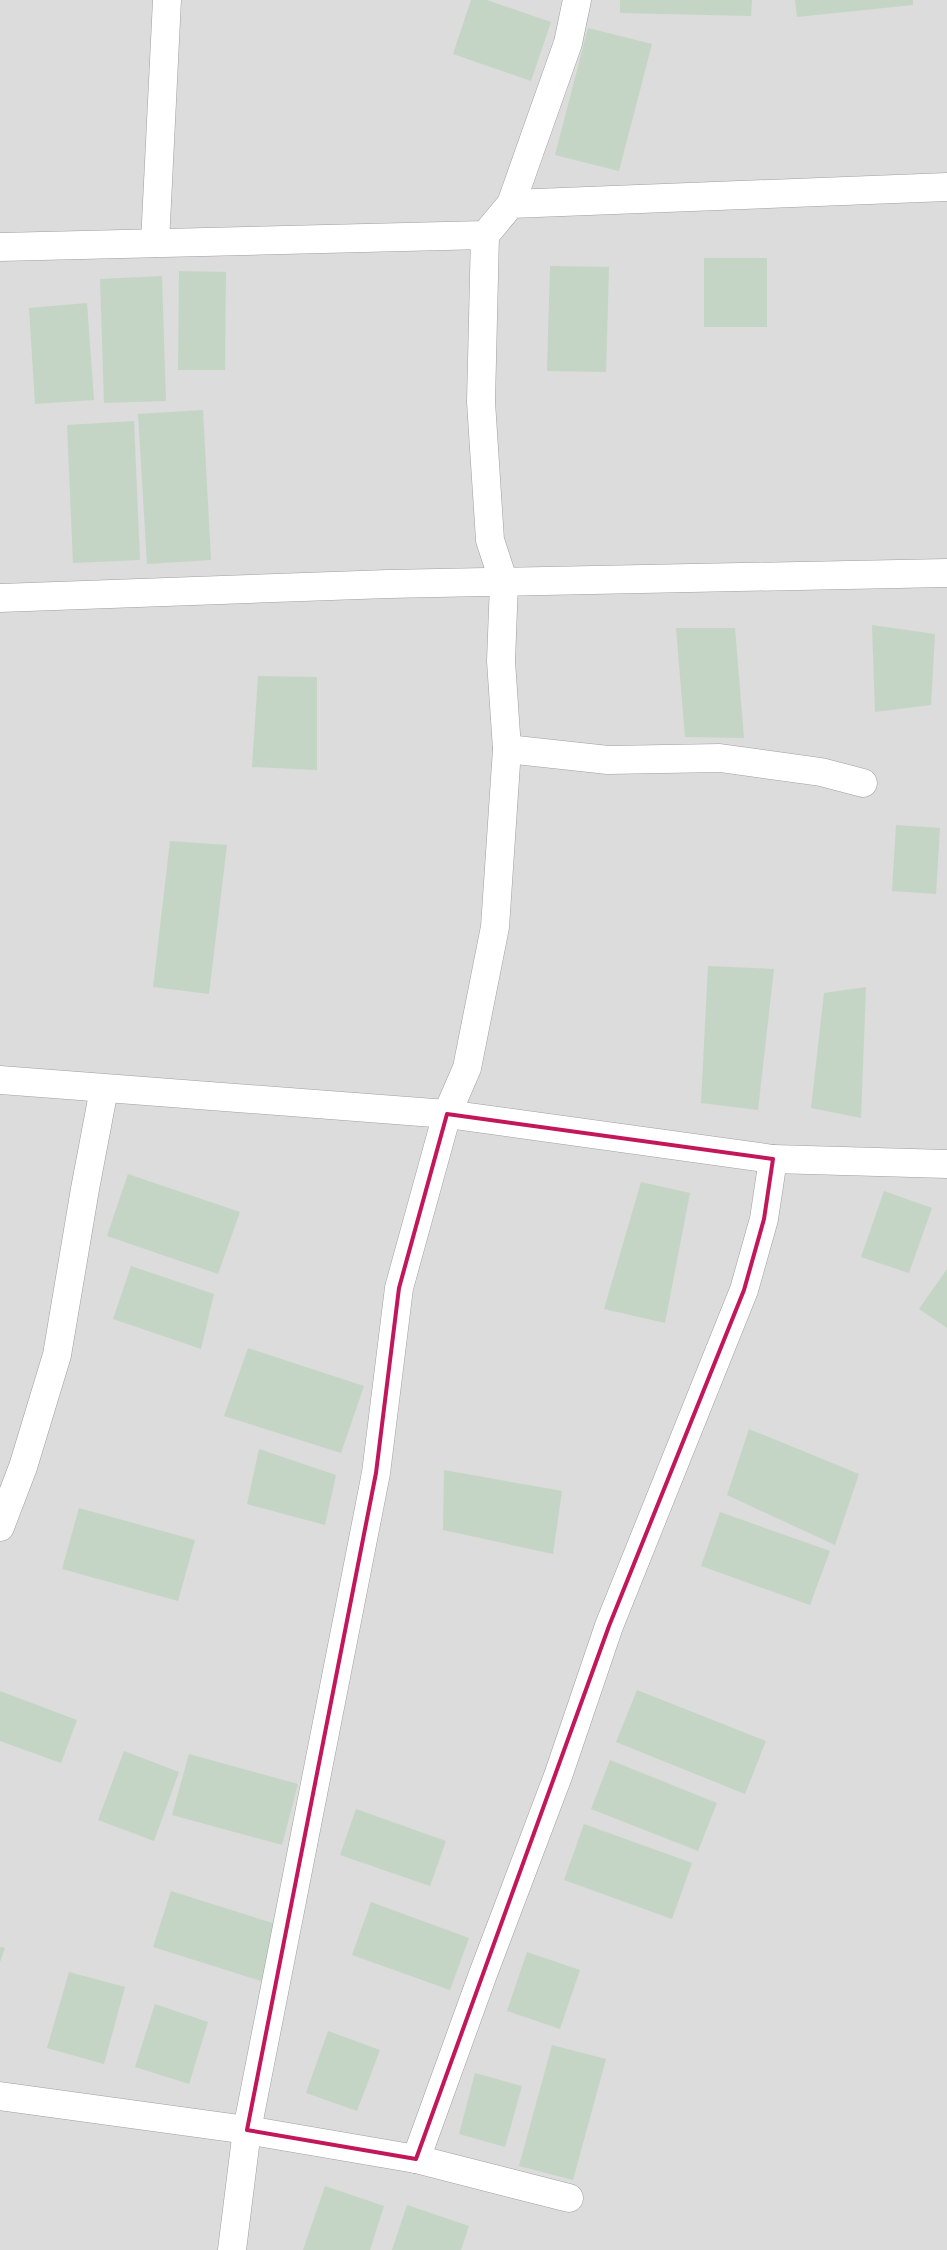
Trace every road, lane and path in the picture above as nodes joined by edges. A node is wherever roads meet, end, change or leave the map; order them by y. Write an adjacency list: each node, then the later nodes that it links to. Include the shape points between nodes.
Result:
1 (167, 0): 6 (street)
2 (577, 0): 4 (street, via 568,43)
3 (947, 187): 4 (street)
4 (511, 204): 5 (street)
5 (485, 235): 6 (street); 9 (street, via 481,402 490,540)
6 (155, 243): 7 (street)
7 (0, 246)
8 (947, 573): 9 (street)
9 (504, 583): 10 (street); 11 (street, via 501,661)
10 (0, 598)
11 (507, 749): 12 (street, via 608,760 720,758 821,772); 15 (street, via 495,926 467,1068)
12 (863, 784)
13 (0, 1080): 14 (street)
14 (104, 1089): 15 (street); 18 (street, via 57,1355 23,1467)
15 (447, 1114): 16 (street); 20 (street, via 398,1288 376,1473)
16 (772, 1159): 17 (street); 21 (street, via 764,1219 744,1290 609,1626 558,1776)
17 (947, 1164)
18 (0, 1527)
19 (0, 2096): 20 (street)
20 (247, 2130): 21 (street); 23 (street)
21 (416, 2158): 22 (street)
22 (569, 2198)
23 (232, 2250)

